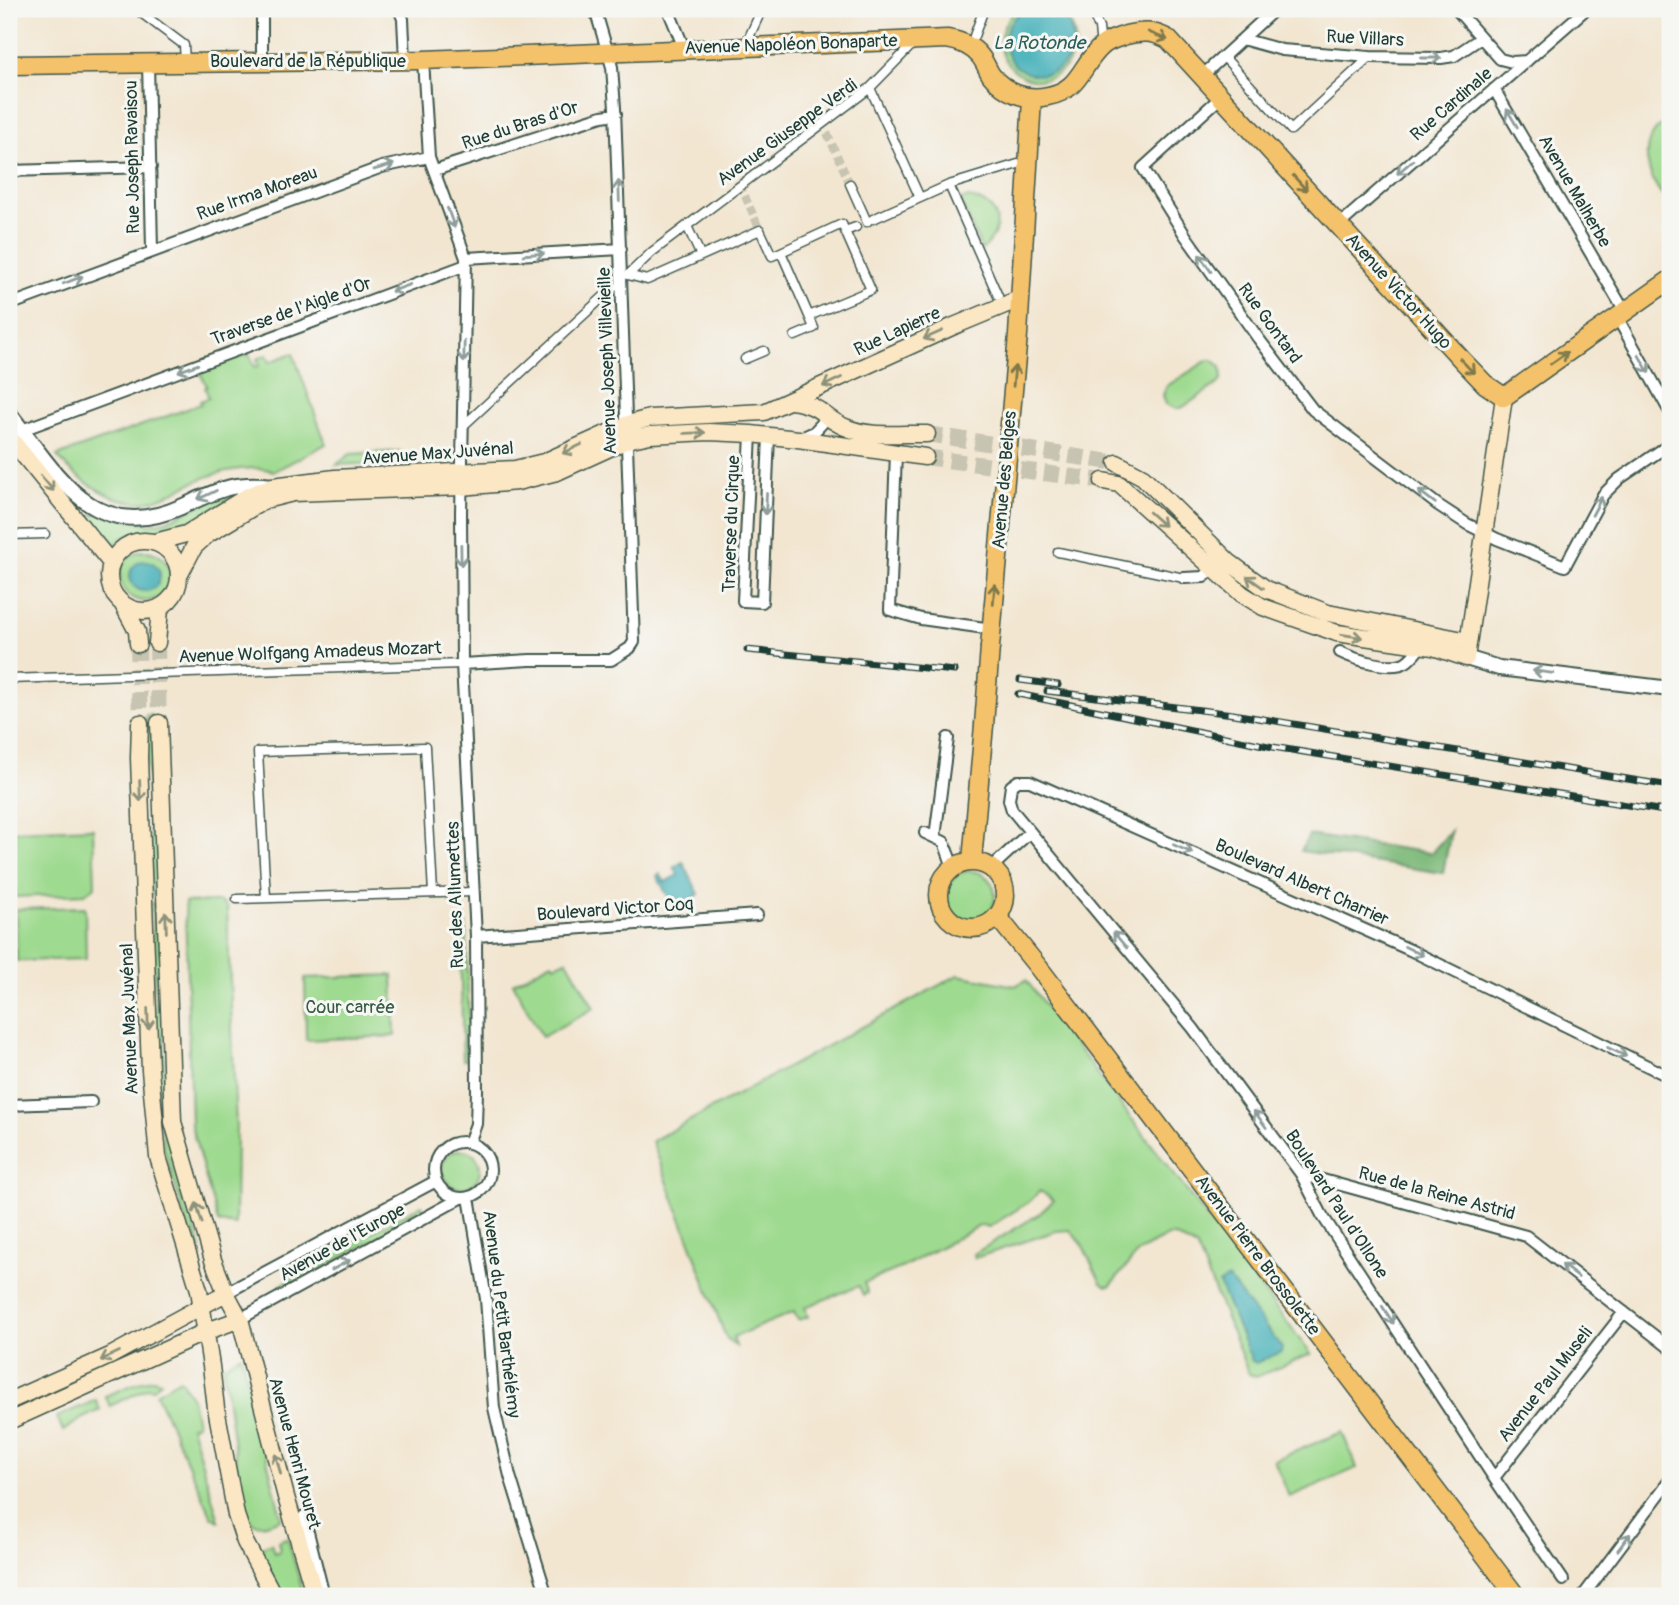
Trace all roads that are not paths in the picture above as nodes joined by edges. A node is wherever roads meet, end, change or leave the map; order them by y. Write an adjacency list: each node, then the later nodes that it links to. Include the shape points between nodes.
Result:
1 (136, 9): 26 (street, via 184,45)
2 (261, 9): 23 (street)
3 (399, 9): 22 (street)
4 (595, 9): 19 (street, Avenue Joseph Villevieille)
5 (668, 9): 18 (street)
6 (762, 9): 16 (street)
7 (984, 9): 15 (street)
8 (1091, 9): 17 (street)
9 (1275, 9): 12 (street)
10 (1456, 9): 13 (street)
11 (1586, 9): 24 (street, Rue Cardinale)
12 (1242, 38): 20 (street); 21 (street, Rue Villars, via 1282,50)
13 (1481, 38): 21 (street, Rue Villars, one-way to 13, via 1454,56); 24 (street, via 1500,59)
14 (917, 40): 15 (main road, Avenue Napoléon Bonaparte); 16 (main road, Avenue Napoléon Bonaparte); 29 (street)
15 (973, 42): 32 (main road, via 998,83)
16 (745, 46): 18 (main road, Avenue Napoléon Bonaparte)
17 (1101, 46): 28 (main road, Avenue Victor Hugo, one-way to 28, via 1148,31 1168,39); 32 (main road, via 1070,87)
18 (684, 48): 19 (main road, Avenue Napoléon Bonaparte)
19 (606, 51): 22 (main road, Boulevard de la République); 33 (street, Avenue Joseph Villevieille)
20 (1223, 56): 21 (street, via 1291,130); 28 (street)
21 (1370, 57)
22 (414, 60): 23 (main road, Boulevard de la République); 36 (street)
23 (262, 61): 26 (main road, Boulevard de la République)
24 (1527, 61): 30 (street, Rue Cardinale)
25 (148, 62): 26 (main road, Boulevard de la République); 27 (main road, Boulevard de la République); 38 (street, Rue Joseph Ravaisou)
26 (185, 62)
27 (9, 65)
28 (1203, 75): 31 (main road, Avenue Victor Hugo)
29 (870, 88): 34 (street, Avenue Giuseppe Verdi); 43 (street, Avenue Giuseppe Verdi)
30 (1494, 89): 44 (street, Rue Cardinale, one-way to 44); 58 (street, Avenue Malherbe, one-way to 30)
31 (1222, 96): 44 (main road, Avenue Victor Hugo, one-way to 44); 84 (street, Rue Gontard, one-way to 31, via 1438,505 1313,410 1185,235 1143,168)
32 (1032, 99): 56 (main road, Avenue des Belges)
33 (616, 114): 39 (street, Rue du Bras d'Or); 48 (street, Avenue Joseph Villevieille, one-way to 33)
34 (822, 124): 35 (street); 45 (street, Avenue Giuseppe Verdi)
35 (827, 133)
36 (429, 157): 39 (street); 49 (street, Rue Irma Moreau, one-way to 36, via 382,167)
37 (1018, 164): 42 (street)
38 (151, 167): 40 (street); 49 (street, Rue Joseph Ravaisou)
39 (435, 170): 52 (street, one-way to 52)
40 (9, 171)
41 (850, 184): 43 (street, via 870,220)
42 (949, 185): 43 (street); 55 (street)
43 (920, 198)
44 (1339, 225): 63 (main road, Avenue Victor Hugo, one-way to 63, via 1463,361)
45 (687, 226): 51 (street); 51 (street, Avenue Giuseppe Verdi, via 628,275 647,279)
46 (856, 227): 47 (street)
47 (845, 231): 50 (street, via 842,224); 59 (street, via 871,290)
48 (621, 249): 52 (street, Traverse de l'Aigle d'Or, one-way to 48); 68 (street, Avenue Joseph Villevieille)
49 (152, 250): 57 (street, Rue Irma Moreau, one-way to 49)
50 (781, 251): 51 (street, Avenue Giuseppe Verdi, via 772,256 760,230); 59 (street)
51 (701, 256)
52 (466, 262): 69 (street, Rue des Allumettes, one-way to 69); 73 (street, Traverse de l'Aigle d'Or, one-way to 73)
53 (1670, 280): 58 (main road)
54 (614, 287): 69 (street)
55 (998, 296)
56 (1019, 299): 64 (main road, Rue Lapierre, one-way to 64); 95 (main road, Avenue des Belges, one-way to 56)
57 (9, 305)
58 (1621, 314): 63 (main road, one-way to 58); 65 (street, Avenue Malherbe, one-way to 65)
59 (809, 316): 60 (street, via 814,328)
60 (795, 337)
61 (764, 351): 62 (street)
62 (746, 359)
63 (1503, 397): 84 (main road)
64 (792, 401): 67 (main road, via 808,403); 68 (main road, Avenue Max Juvénal, via 756,413 650,418)
65 (1670, 412)
66 (9, 413): 73 (street)
67 (828, 416): 70 (main road, via 845,428 863,432); 74 (street, via 814,432)
68 (628, 424): 75 (street, Avenue Joseph Villevieille); 80 (main road, Avenue Max Juvénal, one-way to 80, via 544,462)
69 (463, 426): 80 (street, Rue des Allumettes)
70 (927, 433)
71 (751, 434): 72 (main road, Avenue Max Juvénal); 72 (street, Traverse du Cirque, one-way to 71, via 762,601 743,601); 75 (main road, Avenue Max Juvénal, one-way to 71, via 669,433)
72 (769, 436): 74 (main road, Avenue Max Juvénal)
73 (13, 438): 82 (street, one-way to 73, via 218,489 170,512 124,518 100,511 74,493); 89 (main road, one-way to 89)
74 (798, 439): 77 (main road, Avenue Max Juvénal)
75 (627, 440): 80 (main road, Avenue Max Juvénal, via 557,472 517,482); 101 (street, Avenue Joseph Villevieille, via 634,642)
76 (1670, 444): 84 (street, one-way to 76, via 1565,566 1603,495)
77 (896, 453): 78 (main road, Avenue Max Juvénal); 95 (street, via 890,610)
78 (925, 457)
79 (1117, 463): 87 (main road, via 1143,477)
80 (461, 480): 82 (main road, Avenue Max Juvénal, via 335,478); 91 (main road, Avenue Max Juvénal, via 293,493 265,500 207,535 194,547); 102 (street, Rue des Allumettes, one-way to 102)
81 (1103, 481): 90 (main road, one-way to 90, via 1119,484)
82 (273, 486): 86 (main road, Avenue Max Juvénal, via 186,534)
83 (45, 534): 85 (street)
84 (1484, 534): 99 (main road)
85 (9, 536)
86 (155, 542): 89 (main road, via 129,544); 91 (main road, via 172,554)
87 (1216, 548): 90 (street); 99 (main road, one-way to 87, via 1328,613 1266,589)
88 (1058, 552): 92 (street)
89 (111, 563): 93 (main road, via 111,591)
90 (1214, 570): 92 (street, via 1204,577); 98 (main road, one-way to 98, via 1264,607 1299,620 1337,633)
91 (180, 573): 94 (main road, via 175,593)
92 (1184, 579)
93 (124, 605): 94 (main road, via 135,611); 97 (main road)
94 (160, 608): 96 (main road)
95 (991, 638): 109 (main road, Avenue des Belges, bridge)
96 (157, 643)
97 (138, 644)
98 (1422, 645): 99 (main road); 100 (street, via 1406,662 1396,665 1357,660)
99 (1467, 650): 104 (street, one-way to 99, via 1499,668)
100 (1340, 652)
101 (611, 660): 102 (street, Avenue Wolfgang Amadeus Mozart)
102 (462, 664): 103 (street, Avenue Wolfgang Amadeus Mozart); 112 (street, Rue des Allumettes)
103 (9, 679)
104 (1670, 689)
105 (141, 723): 129 (main road, Avenue Max Juvénal, one-way to 129, via 154,1130)
106 (159, 723): 128 (main road, one-way to 106, via 173,1122)
107 (947, 738): 110 (street, via 930,835 944,842)
108 (1030, 832): 111 (street); 119 (street, Boulevard Albert Charrier, one-way to 119, via 1009,800 1011,786 1018,781 1030,781 1410,950); 125 (street, Boulevard Paul d'Ollone, one-way to 108, via 1194,1028)
109 (972, 861): 110 (main road); 111 (main road)
110 (953, 867): 117 (main road, via 939,887 944,914 968,928 979,928)
111 (992, 868): 117 (main road, via 1004,886 1003,907)
112 (473, 892): 113 (street); 118 (street, Rue des Allumettes)
113 (433, 893): 114 (street); 114 (street, via 425,747 258,752)
114 (265, 898): 115 (street)
115 (237, 899)
116 (757, 915): 118 (street, Boulevard Victor Coq)
117 (997, 916): 144 (main road, Avenue Pierre Brossolette)
118 (476, 936): 122 (street, Rue des Allumettes)
119 (1670, 1077)
120 (91, 1102): 121 (street)
121 (9, 1105)
122 (476, 1124): 123 (street, Rue des Allumettes); 124 (street, Rue des Allumettes)
123 (469, 1143): 124 (street); 126 (street, via 442,1151 434,1167)
124 (482, 1150): 127 (street, via 490,1166 489,1176 485,1186)
125 (1301, 1174): 130 (street, Rue de la Reine Astrid, one-way to 125, via 1526,1236); 136 (street, Boulevard Paul d'Ollone, one-way to 136, via 1322,1214)
126 (436, 1181): 127 (street, via 446,1193); 128 (street, Avenue de l'Europe)
127 (465, 1197): 131 (street, Avenue de l'Europe, one-way to 127); 143 (street, Avenue du Petit Barthélémy, via 486,1299 494,1408)
128 (226, 1293): 129 (main road); 131 (main road, Avenue Henri Mouret)
129 (201, 1307): 132 (main road, Avenue Max Juvénal); 134 (main road, one-way to 134, via 110,1356)
130 (1624, 1312): 133 (street, Rue de la Reine Astrid); 136 (street, Avenue Paul Museli)
131 (240, 1318): 132 (main road); 141 (main road, Avenue Henri Mouret, one-way to 131)
132 (205, 1332): 135 (main road); 140 (main road, via 236,1515)
133 (1670, 1348)
134 (9, 1401)
135 (9, 1422)
136 (1494, 1478): 139 (street, Boulevard Paul d'Ollone)
137 (1670, 1480): 145 (street, one-way to 137)
138 (304, 1516): 142 (street)
139 (1563, 1580)
140 (274, 1596)
141 (315, 1596)
142 (324, 1596)
143 (547, 1596)
144 (1516, 1596)
145 (1583, 1596)

